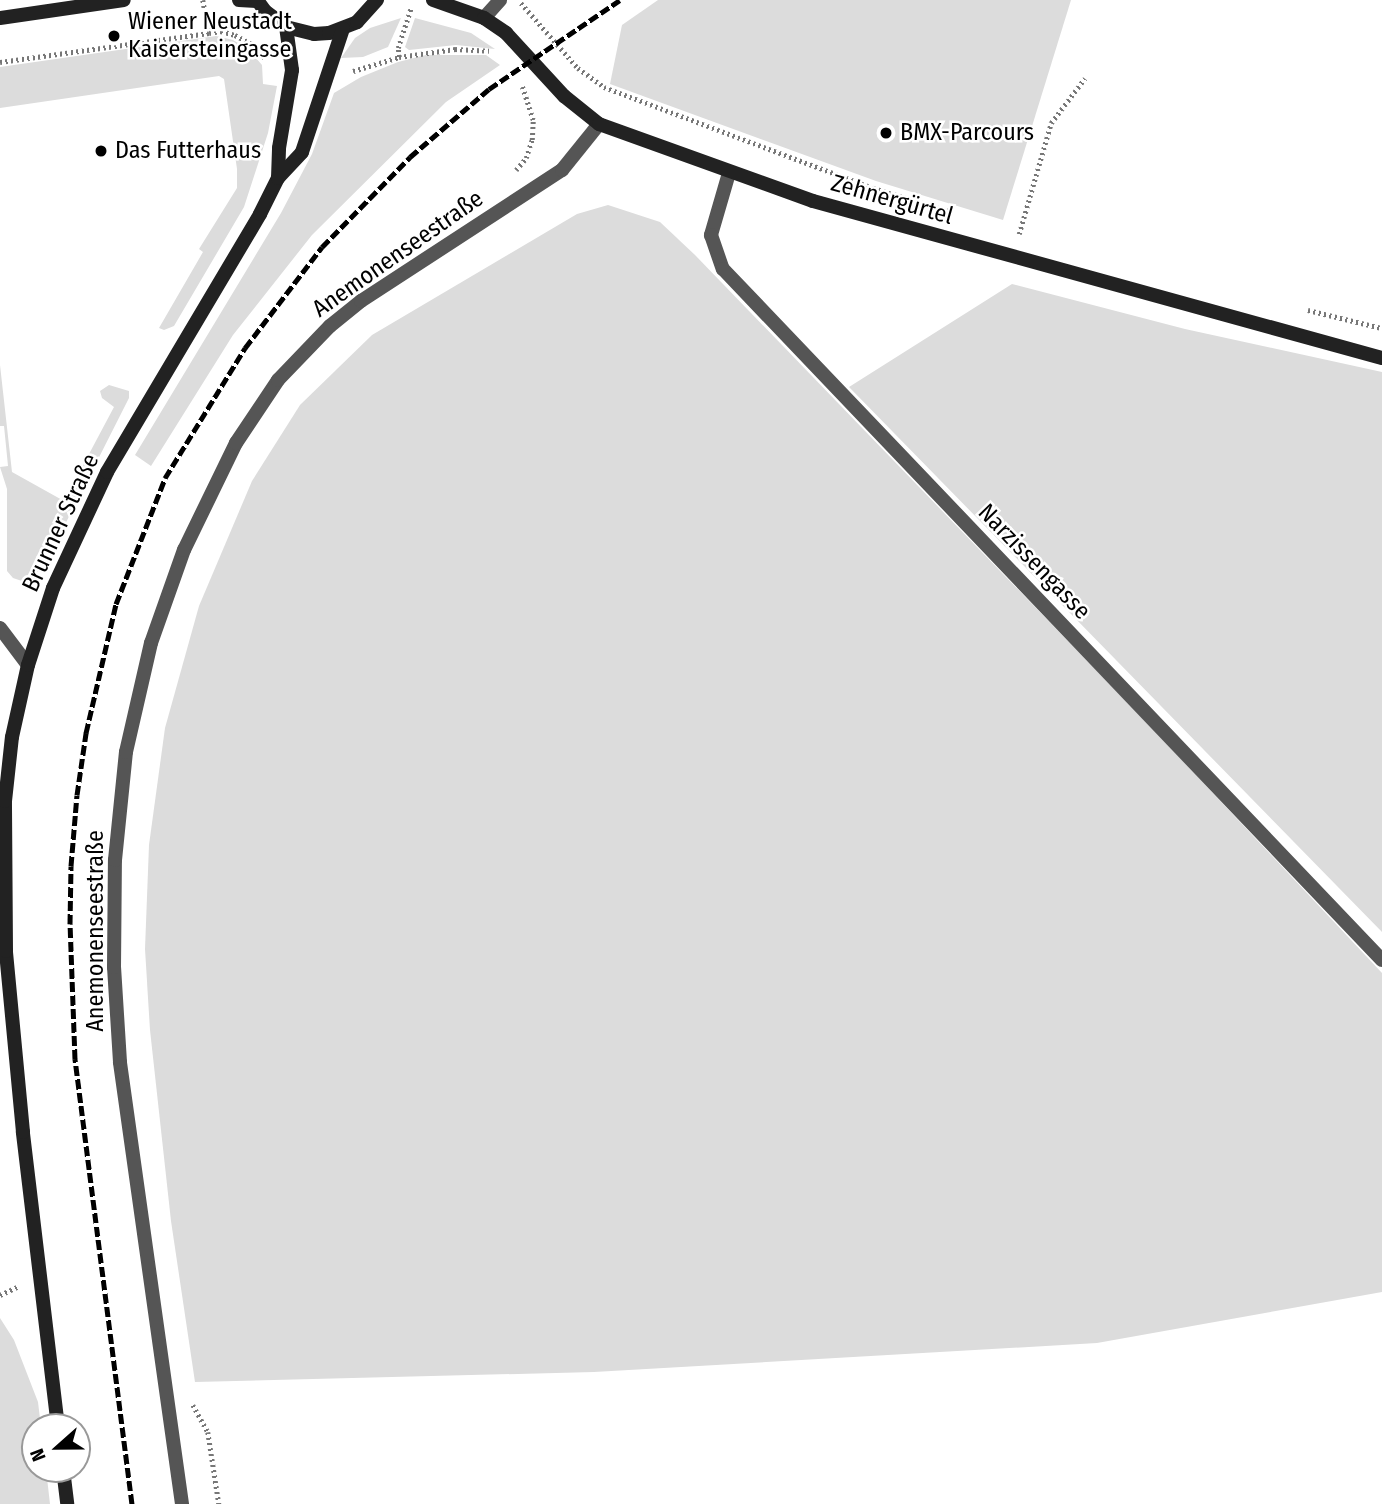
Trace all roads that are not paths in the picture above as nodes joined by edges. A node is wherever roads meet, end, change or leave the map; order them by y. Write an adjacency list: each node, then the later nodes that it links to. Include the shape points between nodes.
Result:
1 (124, 0): 7 (main road)
2 (239, 0): 6 (main road)
3 (377, 0): 10 (main road, via 357,22)
4 (433, 0): 8 (main road, Zehnergürtel)
5 (500, 0): 8 (street)
6 (257, 1): 9 (main road)
7 (0, 18)
8 (484, 18): 11 (main road, Zehnergürtel, via 506,33 564,96)
9 (286, 27): 10 (main road, via 314,34); 13 (main road, Brunner Straße, via 292,71)
10 (343, 29): 13 (main road, Brunner Straße, via 302,152)
11 (599, 124): 12 (main road, Zehnergürtel); 21 (street, Anemonenseestraße, via 562,170 361,301 278,380 230,455 184,550 151,643 126,752 114,860 114,967 120,1062)
12 (729, 173): 14 (main road, Zehnergürtel, via 1012,258); 17 (street, Narzissengasse, via 712,235 723,269)
13 (278, 178): 16 (main road, Brunner Straße, via 107,472 53,588)
14 (1382, 358)
15 (0, 628): 16 (street)
16 (28, 665): 18 (main road, Brunner Straße, via 12,737 5,801 6,951)
17 (1382, 960)
18 (56, 1413)
19 (65, 1483): 20 (main road)
20 (67, 1504)
21 (181, 1504)

